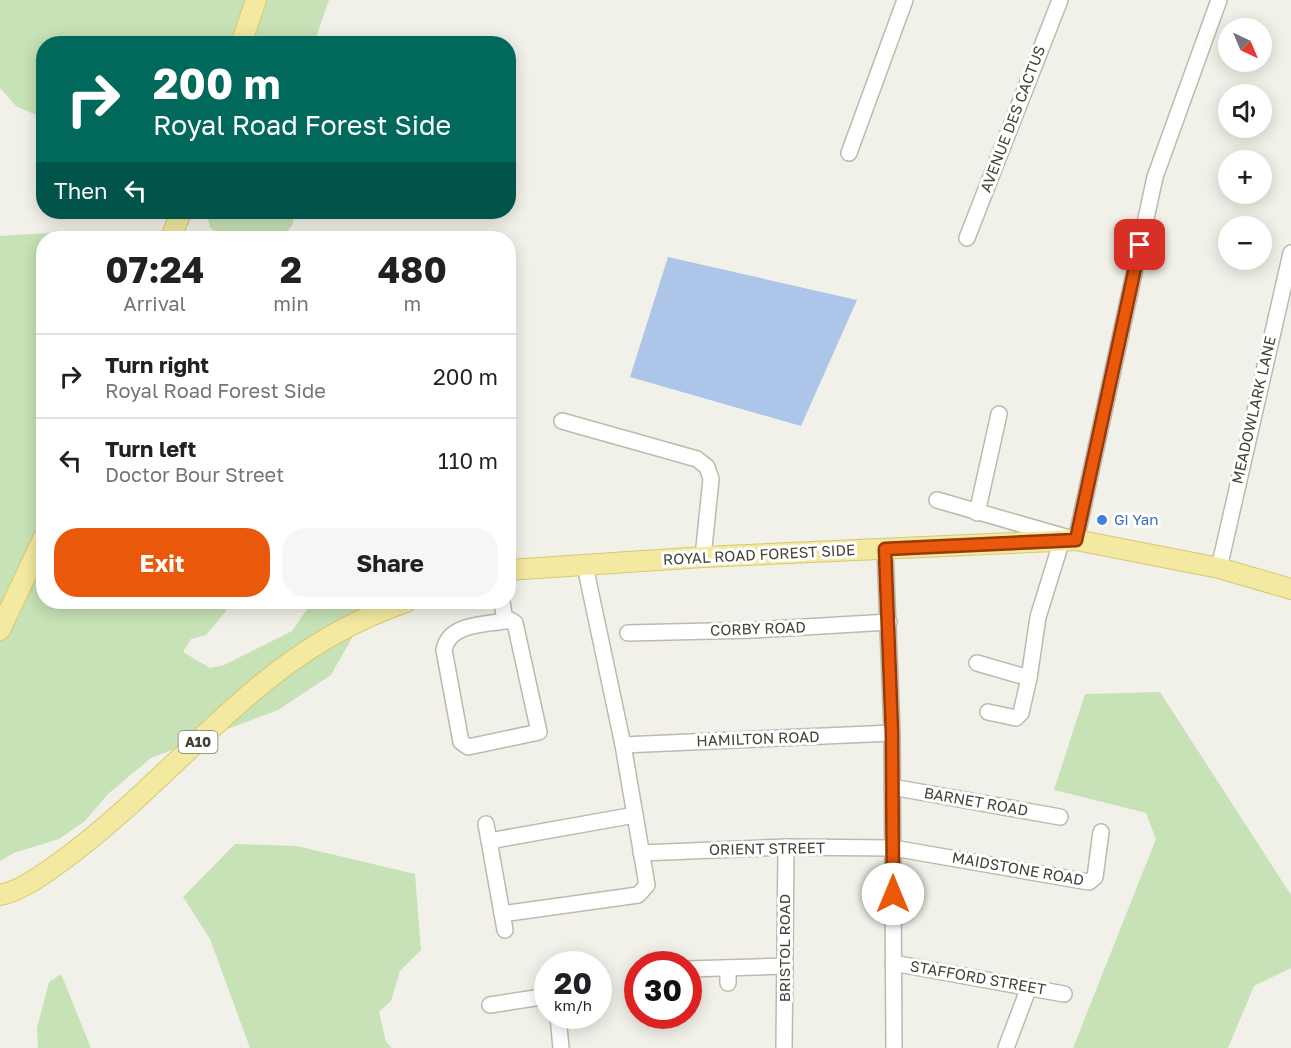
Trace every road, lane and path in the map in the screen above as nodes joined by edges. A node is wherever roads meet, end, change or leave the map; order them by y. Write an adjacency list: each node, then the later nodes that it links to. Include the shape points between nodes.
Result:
1 (256, 0): 5 (main road)
2 (905, 0): 6 (street)
3 (1060, 0): 7 (street, AVENUE DES CACTUS)
4 (1219, 0): 13 (street, via 1155,177)
5 (244, 36)
6 (849, 153)
7 (966, 238)
8 (1291, 253): 18 (street, MEADOWLARK LANE)
9 (999, 414): 12 (street)
10 (562, 421): 16 (street, via 697,459 707,467 711,479)
11 (937, 500): 12 (street)
12 (978, 513): 13 (street)
13 (1069, 542): 14 (main road, ROYAL ROAD FOREST SIDE); 18 (main road, ROYAL ROAD FOREST SIDE); 28 (street, via 1038,617)
14 (885, 549): 16 (main road, ROYAL ROAD FOREST SIDE); 24 (street)
15 (36, 554): 25 (main road)
16 (703, 557): 17 (main road, ROYAL ROAD FOREST SIDE)
17 (585, 566): 19 (main road, ROYAL ROAD FOREST SIDE); 31 (street)
18 (1219, 568): 20 (main road, ROYAL ROAD FOREST SIDE)
19 (516, 570)
20 (1291, 589)
21 (390, 609): 41 (main road, A10, via 345,628 298,657 258,687 87,842 46,872)
22 (502, 609): 23 (street)
23 (505, 621): 23 (street, via 515,623 539,732 468,747 461,742 444,650 446,641 452,633)
24 (889, 622): 26 (street, CORBY ROAD); 30 (street)
25 (0, 630)
26 (628, 633)
27 (977, 663): 28 (street)
28 (1029, 678): 29 (street, via 1019,717)
29 (988, 712)
30 (892, 733): 31 (street, HAMILTON ROAD); 32 (street)
31 (623, 745): 33 (street)
32 (892, 788): 34 (street, BARNET ROAD); 39 (street)
33 (635, 814): 37 (street); 40 (street)
34 (1060, 817)
35 (486, 824): 37 (street)
36 (1101, 831): 39 (street, MAIDSTONE ROAD, via 1095,877 1089,882)
37 (489, 841): 42 (street)
38 (786, 847): 39 (street, ORIENT STREET); 40 (street, ORIENT STREET); 45 (street, BRISTOL ROAD)
39 (893, 848): 44 (street)
40 (641, 853): 42 (street, via 647,885 638,895)
41 (0, 895)
42 (502, 914): 43 (street)
43 (504, 930)
44 (893, 963): 47 (street, STAFFORD STREET); 54 (street)
45 (785, 966): 46 (street, via 728,976); 53 (street, BRISTOL ROAD)
46 (702, 971)
47 (1029, 987): 48 (street, STAFFORD STREET); 55 (street)
48 (1064, 994)
49 (534, 998): 50 (street)
50 (490, 1005)
51 (559, 1029): 52 (street)
52 (561, 1048)
53 (784, 1048)
54 (894, 1048)
55 (1006, 1048)

